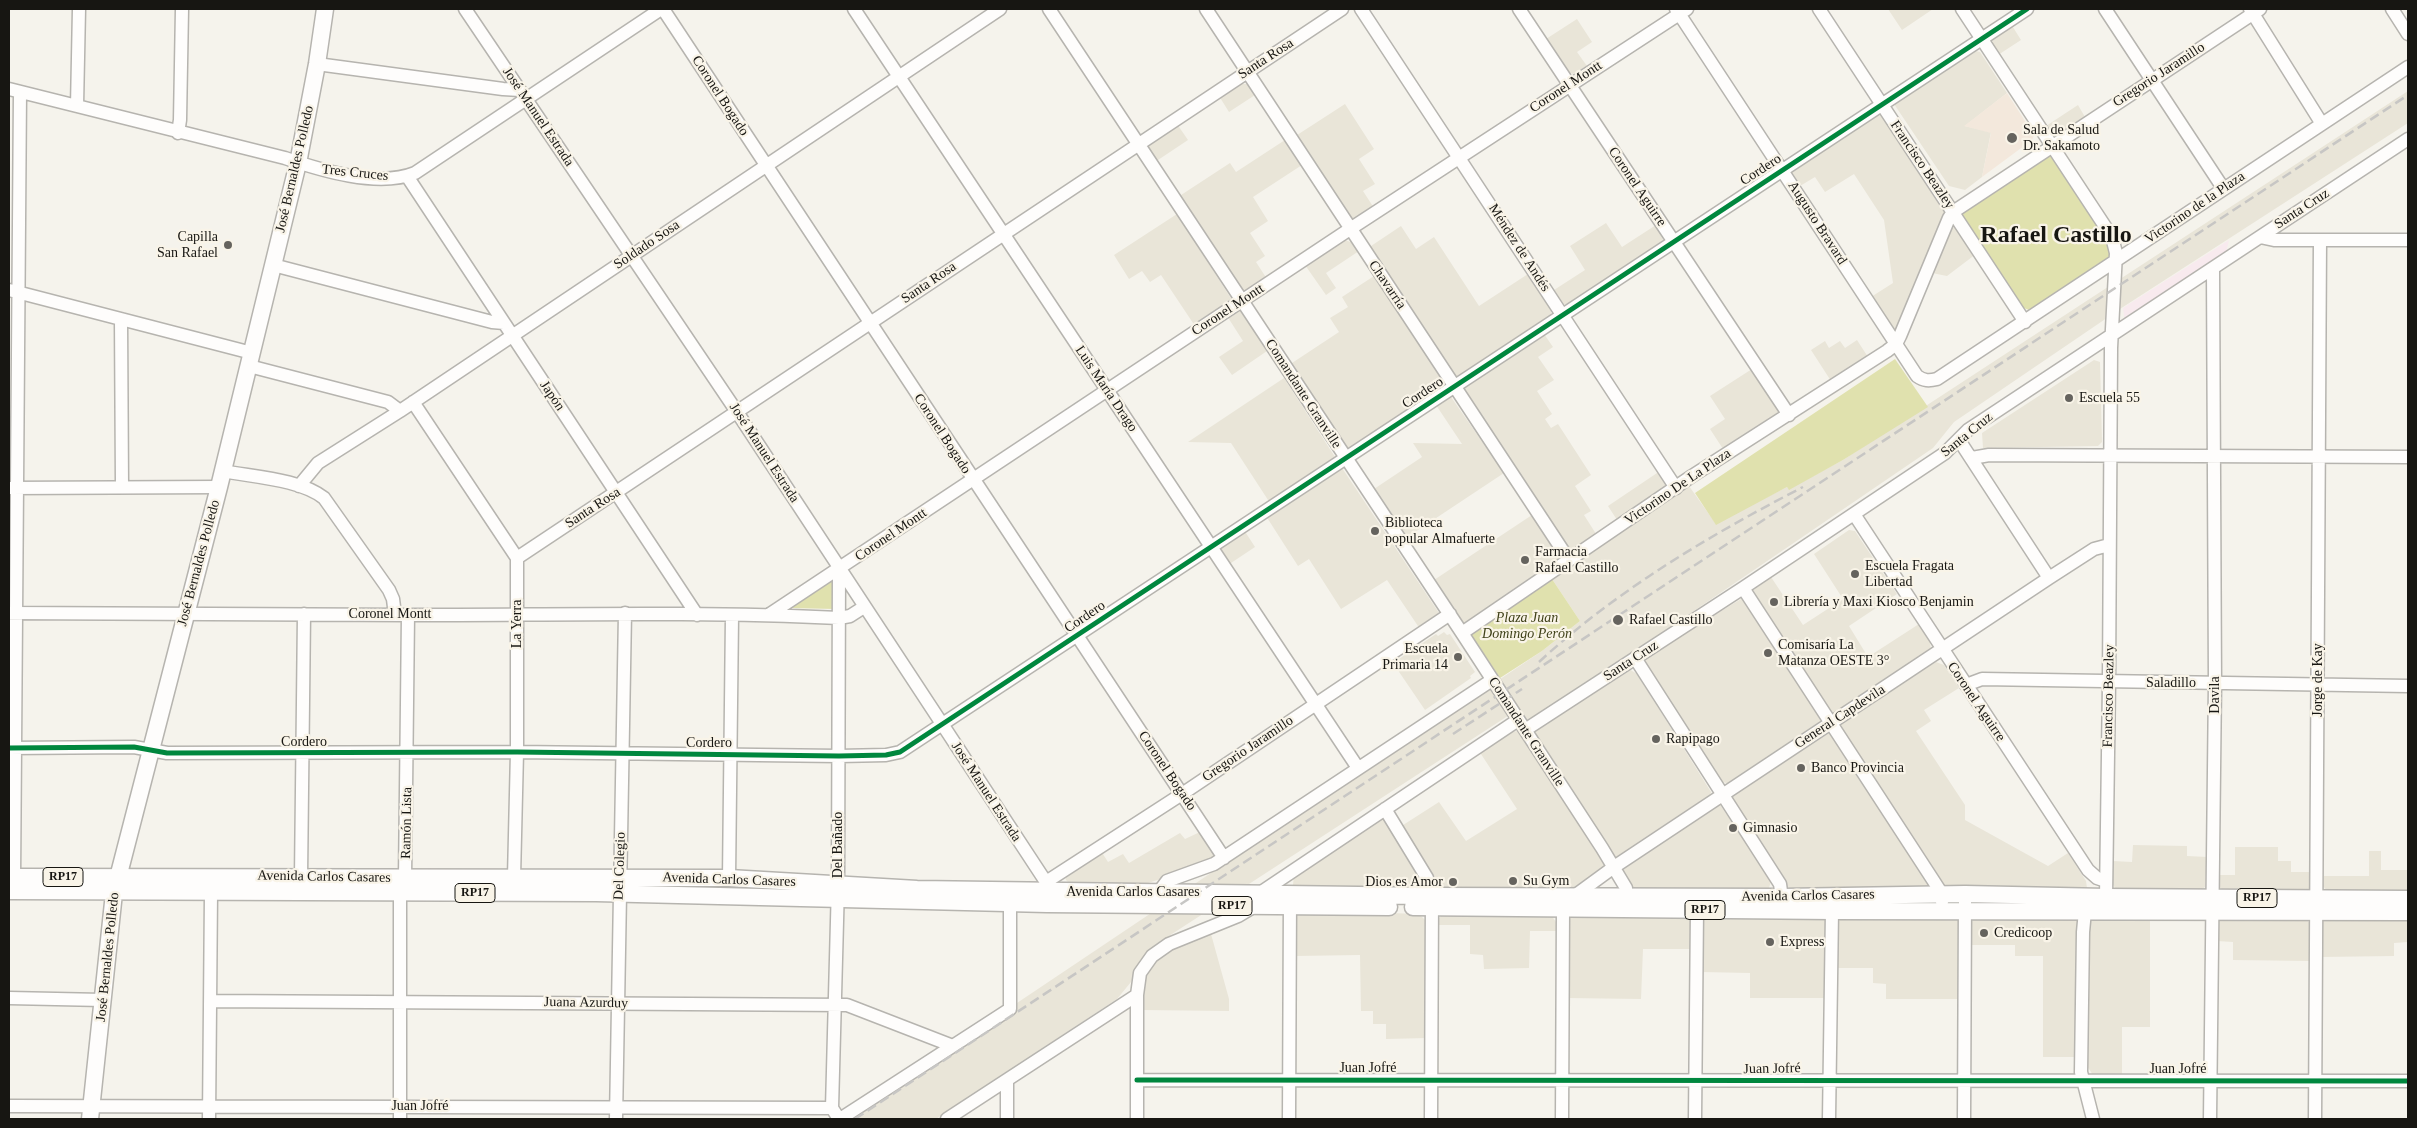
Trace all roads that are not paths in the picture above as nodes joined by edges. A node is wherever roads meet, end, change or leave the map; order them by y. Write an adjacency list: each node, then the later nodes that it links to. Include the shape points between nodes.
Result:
1 (79, 9): 31 (street)
2 (182, 9): 33 (street)
3 (325, 9): 22 (main road, José Bernaldes Polledo)
4 (466, 9): 29 (street, José Manuel Estrada)
5 (662, 9): 29 (street, Tres Cruces); 39 (street, Coronel Bogado)
6 (854, 9): 25 (street, Luis María Drago)
7 (1000, 9): 25 (street, Soldado Sosa)
8 (1049, 9): 35 (street, Comandante Granville)
9 (1206, 9): 24 (street, Chavarría)
10 (1342, 9): 24 (street, Santa Rosa)
11 (1361, 9): 37 (street, Méndez de Andés)
12 (1520, 9): 27 (street, Coronel Aguirre)
13 (1819, 9): 30 (street, Francisco Beazley)
14 (1962, 9): 21 (street, Francisco Beazley)
15 (2027, 9): 21 (street, Cordero)
16 (2105, 9): 26 (street)
17 (2392, 9): 20 (street)
18 (1681, 10): 27 (street, Coronel Montt); 40 (street, Augusto Bravard)
19 (2254, 10): 26 (street, Gregorio Jaramillo); 32 (street)
20 (2408, 34)
21 (1981, 39): 30 (street, Cordero); 36 (street, Francisco Beazley)
22 (317, 64): 29 (street); 38 (main road, José Bernaldes Polledo)
23 (2408, 67): 32 (street, Victorino de la Plaza)
24 (1248, 71): 35 (street, Santa Rosa); 44 (street, Chavarría)
25 (899, 76): 39 (street, Soldado Sosa); 45 (street, Luis María Drago)
26 (2152, 80): 36 (street, Gregorio Jaramillo); 42 (street)
27 (1568, 85): 37 (street, Coronel Montt); 49 (street, Coronel Aguirre)
28 (14, 91): 31 (street, Tres Cruces); 54 (street)
29 (523, 94): 41 (street, Tres Cruces); 50 (street, José Manuel Estrada)
30 (1881, 105): 40 (street, Cordero); 43 (street, Francisco Beazley)
31 (77, 106): 33 (street, Tres Cruces)
32 (2322, 124): 42 (street, Victorino de la Plaza)
33 (178, 133): 38 (street, Tres Cruces)
34 (2408, 139): 46 (street, Santa Cruz)
35 (1139, 143): 45 (street, Santa Rosa); 55 (street, Comandante Granville)
36 (2052, 146): 43 (street, Gregorio Jaramillo); 51 (street, Francisco Beazley, via 2112,237)
37 (1459, 158): 44 (street, Coronel Montt); 56 (street, Méndez de Andés)
38 (298, 162): 41 (street, Tres Cruces, via 319,170 379,178); 52 (main road, José Bernaldes Polledo)
39 (766, 166): 50 (street, Soldado Sosa); 60 (street, Coronel Bogado)
40 (1782, 170): 49 (street, Cordero); 63 (street, Augusto Bravard)
41 (407, 176): 59 (street, Japón)
42 (2224, 188): 51 (street, Victorino de la Plaza)
43 (1953, 212): 58 (street, Francisco Beazley); 63 (street)
44 (1350, 229): 55 (street, Coronel Montt); 66 (street, Chavarría)
45 (1004, 233): 60 (street, Santa Rosa); 67 (street, Luis María Drago)
46 (2260, 237): 47 (street); 53 (street, Santa Cruz)
47 (2320, 240): 48 (street); 74 (street, Jorge de Kay)
48 (2408, 240)
49 (1674, 242): 56 (street, Cordero); 71 (street, Coronel Aguirre)
50 (631, 255): 62 (street, Soldado Sosa); 70 (street, José Manuel Estrada)
51 (2116, 261): 58 (street, Victorino de la Plaza); 61 (street, Francisco Beazley)
52 (272, 265): 59 (street); 64 (main road, José Bernaldes Polledo)
53 (2213, 270): 61 (street, Santa Cruz); 75 (street, Davila)
54 (13, 291): 57 (street); 83 (street)
55 (1241, 301): 67 (street, Coronel Montt); 77 (street, Comandante Granville)
56 (1563, 314): 66 (street, Cordero); 84 (street, Méndez de Andés)
57 (121, 319): 64 (street); 82 (street)
58 (2025, 322): 65 (street, Victorino de la Plaza)
59 (504, 323): 62 (street, Japón)
60 (870, 323): 70 (street, Santa Rosa); 80 (street, Coronel Bogado)
61 (2112, 335): 72 (street, Santa Cruz, via 1968,430); 73 (street, Francisco Beazley)
62 (512, 336): 68 (street, Soldado Sosa); 85 (street, Japón)
63 (1896, 344): 65 (street, Augusto Bravard, via 1917,376); 71 (street, Victorino De La Plaza)
64 (251, 360): 69 (street, via 388,402); 79 (main road, José Bernaldes Polledo)
65 (1930, 381)
66 (1454, 386): 77 (street, Cordero); 90 (street, Chavarría)
67 (1106, 390): 80 (street, Coronel Montt); 88 (street, Luis María Drago)
68 (413, 402): 69 (street, Soldado Sosa); 89 (street)
69 (400, 411): 81 (street, Soldado Sosa, via 318,463)
70 (737, 412): 85 (street, Santa Rosa); 91 (street, José Manuel Estrada)
71 (1789, 415): 84 (street, Victorino De La Plaza)
72 (1959, 440): 78 (street); 86 (street, Santa Cruz, via 1945,453)
73 (2111, 456): 75 (street); 78 (street, via 1988,455); 87 (street, Francisco Beazley)
74 (2320, 456): 75 (street); 76 (street); 114 (street, Jorge de Kay)
75 (2215, 457): 113 (street, Davila)
76 (2408, 457)
77 (1345, 458): 88 (street, Cordero); 101 (street, Comandante Granville)
78 (1972, 458): 92 (street)
79 (221, 479): 81 (street); 82 (street); 96 (main road, José Bernaldes Polledo)
80 (972, 480): 91 (street, Coronel Montt); 108 (street, Coronel Bogado)
81 (299, 486): 102 (street, via 324,498 389,590)
82 (122, 487): 83 (street)
83 (12, 488): 95 (street)
84 (1676, 488): 90 (street, Victorino De La Plaza)
85 (616, 493): 89 (street, Santa Rosa); 104 (street, Japón)
86 (1854, 514): 93 (street, Santa Cruz); 109 (street, Coronel Aguirre)
87 (2109, 544): 92 (street, General Capdevila, via 2094,549); 112 (street, Francisco Beazley)
88 (1211, 545): 108 (street, Cordero); 117 (street, Luis María Drago)
89 (517, 558): 98 (street, La Yerra)
90 (1569, 560): 107 (street, Victorino De La Plaza)
91 (839, 569): 94 (street, José Manuel Estrada); 100 (street, Coronel Montt); 106 (street, Del Bañado)
92 (2049, 578): 109 (street, General Capdevila)
93 (1742, 588): 110 (street, Santa Cruz); 118 (street)
94 (864, 607): 106 (street, Coronel Montt, via 850,616); 119 (street, José Manuel Estrada)
95 (12, 613): 96 (street, Coronel Montt); 121 (street)
96 (185, 614): 97 (street, Coronel Montt); 122 (main road, José Bernaldes Polledo)
97 (304, 614): 102 (street, Coronel Montt); 125 (street)
98 (517, 614): 99 (street, Coronel Montt); 103 (street, Coronel Montt); 124 (street, La Yerra)
99 (625, 614): 104 (street, Coronel Montt); 126 (street, Del Colegio)
100 (770, 614): 105 (street, Coronel Montt); 106 (street, Coronel Montt)
101 (1450, 614): 107 (street, Comandante Granville); 117 (street, Gregorio Jaramillo)
102 (395, 615): 103 (street, Coronel Montt)
103 (408, 615): 123 (street, Ramón Lista)
104 (697, 615): 105 (street, Coronel Montt)
105 (732, 616): 127 (street)
106 (839, 618): 128 (street, Del Bañado)
107 (1462, 633): 111 (street, Comandante Granville)
108 (1077, 636): 119 (street, Cordero); 130 (street, Coronel Bogado)
109 (1942, 650): 115 (street, Coronel Aguirre); 118 (street, General Capdevila)
110 (1635, 658): 120 (street, Santa Cruz); 131 (street)
111 (1492, 680): 120 (street, Comandante Granville); 129 (street)
112 (2110, 683): 113 (street, Saladillo); 115 (street, Saladillo, via 1982,679); 140 (street, Francisco Beazley)
113 (2215, 683): 114 (street, Saladillo); 160 (street, Davila)
114 (2318, 684): 116 (street, Saladillo); 161 (street, Jorge de Kay)
115 (1966, 685): 140 (street, Coronel Aguirre, via 2088,870)
116 (2408, 686)
117 (1315, 704): 129 (street, Luis María Drago); 130 (street, Gregorio Jaramillo)
118 (1831, 723): 131 (street, General Capdevila); 155 (street)
119 (942, 725): 128 (street, Cordero, via 893,754); 147 (street, José Manuel Estrada)
120 (1521, 725): 132 (street, Santa Cruz); 134 (street, Comandante Granville)
121 (12, 748): 122 (street, Cordero, via 134,747); 141 (street)
122 (151, 750): 125 (street, Cordero, via 167,753); 136 (main road, José Bernaldes Polledo)
123 (408, 752): 124 (street, Cordero); 125 (street, Cordero); 142 (street, Ramón Lista)
124 (517, 752): 126 (street, Cordero); 138 (street, La Yerra)
125 (303, 753): 137 (street)
126 (622, 753): 127 (street, Cordero); 143 (street, Del Colegio)
127 (730, 754): 128 (street, Cordero); 139 (street)
128 (839, 756): 144 (street, Del Bañado)
129 (1358, 768): 133 (street)
130 (1182, 794): 133 (street, Coronel Bogado); 147 (street, Gregorio Jaramillo)
131 (1723, 794): 134 (street, General Capdevila); 159 (street, via 1780,884)
132 (1385, 809): 135 (street, Santa Cruz); 154 (street, via 1427,878)
133 (1224, 858): 148 (street, via 1166,881)
134 (1614, 867): 156 (street, General Capdevila); 157 (street, Comandante Granville, via 1626,888)
135 (1287, 874): 152 (street, Santa Cruz); 153 (street)
136 (118, 876): 137 (main road, Avenida Carlos Casares / RP17); 141 (main road, Avenida Carlos Casares / RP17); 145 (main road, José Bernaldes Polledo)
137 (301, 877): 142 (main road, Avenida Carlos Casares / RP17)
138 (514, 877): 142 (main road, Avenida Carlos Casares / RP17); 143 (main road, Avenida Carlos Casares / RP17)
139 (729, 878): 143 (main road, Avenida Carlos Casares / RP17); 144 (main road, Avenida Carlos Casares / RP17)
140 (2106, 881): 150 (street, Francisco Beazley)
141 (10, 882): 145 (main road, Avenida Carlos Casares / RP17)
142 (403, 886): 143 (main road, Avenida Carlos Casares / RP17); 146 (main road, Avenida Carlos Casares / RP17); 170 (street, Ramón Lista)
143 (620, 886): 144 (main road, Avenida Carlos Casares / RP17); 171 (street, Del Colegio)
144 (838, 891): 149 (main road, Avenida Carlos Casares / RP17); 172 (street, Del Bañado)
145 (114, 893): 146 (main road, Avenida Carlos Casares / RP17); 168 (main road, José Bernaldes Polledo)
146 (211, 893): 169 (street)
147 (1047, 893): 148 (main road, Avenida Carlos Casares / RP17); 149 (main road, Avenida Carlos Casares / RP17); 152 (main road, Avenida Carlos Casares / RP17)
148 (1158, 893): 152 (main road, Avenida Carlos Casares / RP17)
149 (1010, 897): 173 (street, via 1010,1009)
150 (2106, 898): 158 (main road, Avenida Carlos Casares / RP17); 160 (main road, Avenida Carlos Casares / RP17); 164 (street)
151 (2408, 899): 161 (main road, Avenida Carlos Casares / RP17)
152 (1257, 900): 153 (main road, Avenida Carlos Casares / RP17); 166 (street, Santa Cruz, via 1238,916 1160,949 1140,973)
153 (1290, 901): 154 (main road, Avenida Carlos Casares / RP17); 174 (street)
154 (1432, 902): 156 (main road, Avenida Carlos Casares / RP17); 175 (street)
155 (1942, 902): 158 (main road, Avenida Carlos Casares / RP17); 159 (main road, Avenida Carlos Casares / RP17); 163 (main road, Avenida Carlos Casares / RP17)
156 (1568, 903): 157 (main road, Avenida Carlos Casares / RP17); 179 (street)
157 (1627, 903): 159 (main road, Avenida Carlos Casares / RP17); 162 (main road, Avenida Carlos Casares / RP17)
158 (1965, 903): 164 (main road, Avenida Carlos Casares / RP17); 180 (street)
159 (1783, 904): 162 (main road, Avenida Carlos Casares / RP17); 163 (main road, Avenida Carlos Casares / RP17)
160 (2212, 905): 161 (main road, Avenida Carlos Casares / RP17); 164 (main road, Avenida Carlos Casares / RP17); 181 (street, Davila)
161 (2317, 905): 165 (main road, Avenida Carlos Casares / RP17); 182 (street, Jorge de Kay)
162 (1697, 910): 184 (street)
163 (1832, 911): 176 (street)
164 (2085, 912): 177 (street)
165 (2408, 912)
166 (1137, 995): 178 (street, Santa Cruz); 183 (street)
167 (9, 998): 168 (street)
168 (103, 1000): 189 (main road, José Bernaldes Polledo)
169 (211, 1001): 170 (street, Juana Azurduy); 187 (street)
170 (400, 1001): 171 (street, Juana Azurduy); 188 (street, Ramón Lista)
171 (616, 1004): 172 (street, Juana Azurduy); 190 (street, Del Colegio)
172 (836, 1004): 173 (street, Juana Azurduy, via 854,1007); 191 (street, Del Bañado)
173 (953, 1046): 191 (street)
174 (1289, 1079): 175 (street, Juan Jofré); 178 (street, Juan Jofré); 197 (street)
175 (1431, 1079): 179 (street, Juan Jofré); 198 (street)
176 (1830, 1079): 180 (street, Juan Jofré); 184 (street, Juan Jofré); 201 (street)
177 (2082, 1079): 180 (street, Juan Jofré); 181 (street, Juan Jofré); 203 (street)
178 (1137, 1080): 196 (street, Santa Cruz)
179 (1562, 1080): 184 (street, Juan Jofré); 199 (street)
180 (1964, 1080): 202 (street)
181 (2212, 1080): 182 (street, Juan Jofré); 204 (street, Davila)
182 (2316, 1080): 185 (street, Juan Jofré); 205 (street, Jorge de Kay)
183 (1007, 1081): 194 (street); 195 (street)
184 (1695, 1081): 200 (street)
185 (2408, 1081)
186 (9, 1106): 189 (street, Juan Jofré)
187 (209, 1106): 188 (street, Juan Jofré); 189 (street, Juan Jofré); 192 (street)
188 (400, 1106): 190 (street, Juan Jofré); 193 (street, Ramón Lista)
189 (91, 1112)
190 (616, 1114): 191 (street, Juan Jofré)
191 (837, 1115)
192 (209, 1119)
193 (400, 1119)
194 (947, 1119)
195 (1007, 1119)
196 (1137, 1119)
197 (1289, 1119)
198 (1431, 1119)
199 (1562, 1119)
200 (1695, 1119)
201 (1829, 1119)
202 (1964, 1119)
203 (2093, 1119)
204 (2210, 1119)
205 (2315, 1119)

